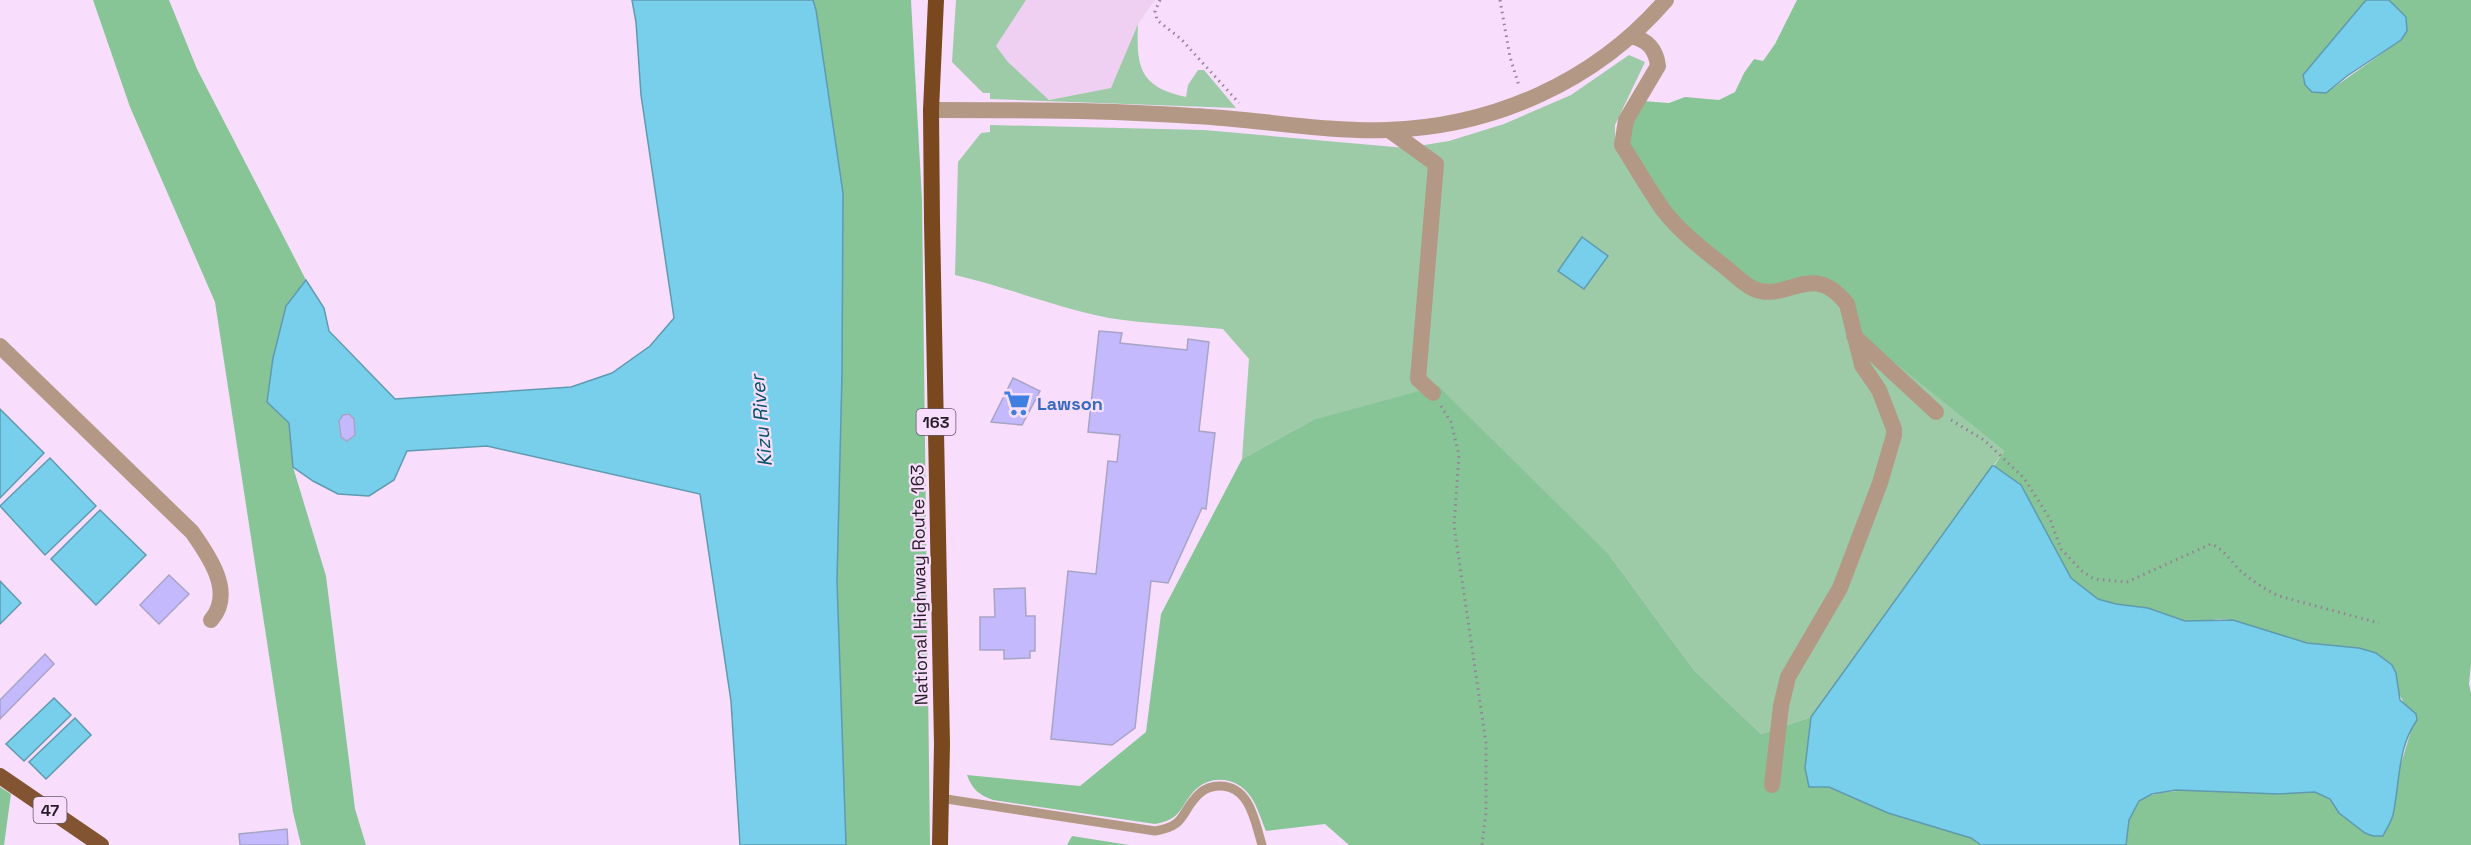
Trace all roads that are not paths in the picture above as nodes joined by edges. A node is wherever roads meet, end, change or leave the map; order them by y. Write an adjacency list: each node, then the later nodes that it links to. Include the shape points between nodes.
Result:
1 (936, 0): 4 (highway, National Highway Route 163 / 163)
2 (1666, 0): 3 (street)
3 (1631, 36): 5 (street, via 1598,63 1524,103 1452,123); 6 (street, via 1649,44 1658,66 1626,120 1622,145 1666,213 1753,288 1775,291 1810,283 1834,290 1846,304)
4 (931, 110): 5 (street, via 1104,110); 13 (highway, National Highway Route 163 / 163)
5 (1389, 130): 8 (street, via 1436,164 1418,379)
6 (1854, 335): 9 (street); 12 (street, via 1862,365 1879,390 1894,435 1840,588 1788,677)
7 (0, 346): 10 (street, via 192,532 217,574 219,608)
8 (1433, 393)
9 (1936, 412)
10 (211, 620)
11 (0, 776): 14 (main road, 47)
12 (1772, 785)
13 (940, 798): 15 (highway, National Highway Route 163 / 163); 16 (lane, via 1155,831 1182,819 1205,790 1222,786 1237,791 1248,803)
14 (100, 845)
15 (940, 845)
16 (1262, 845)

